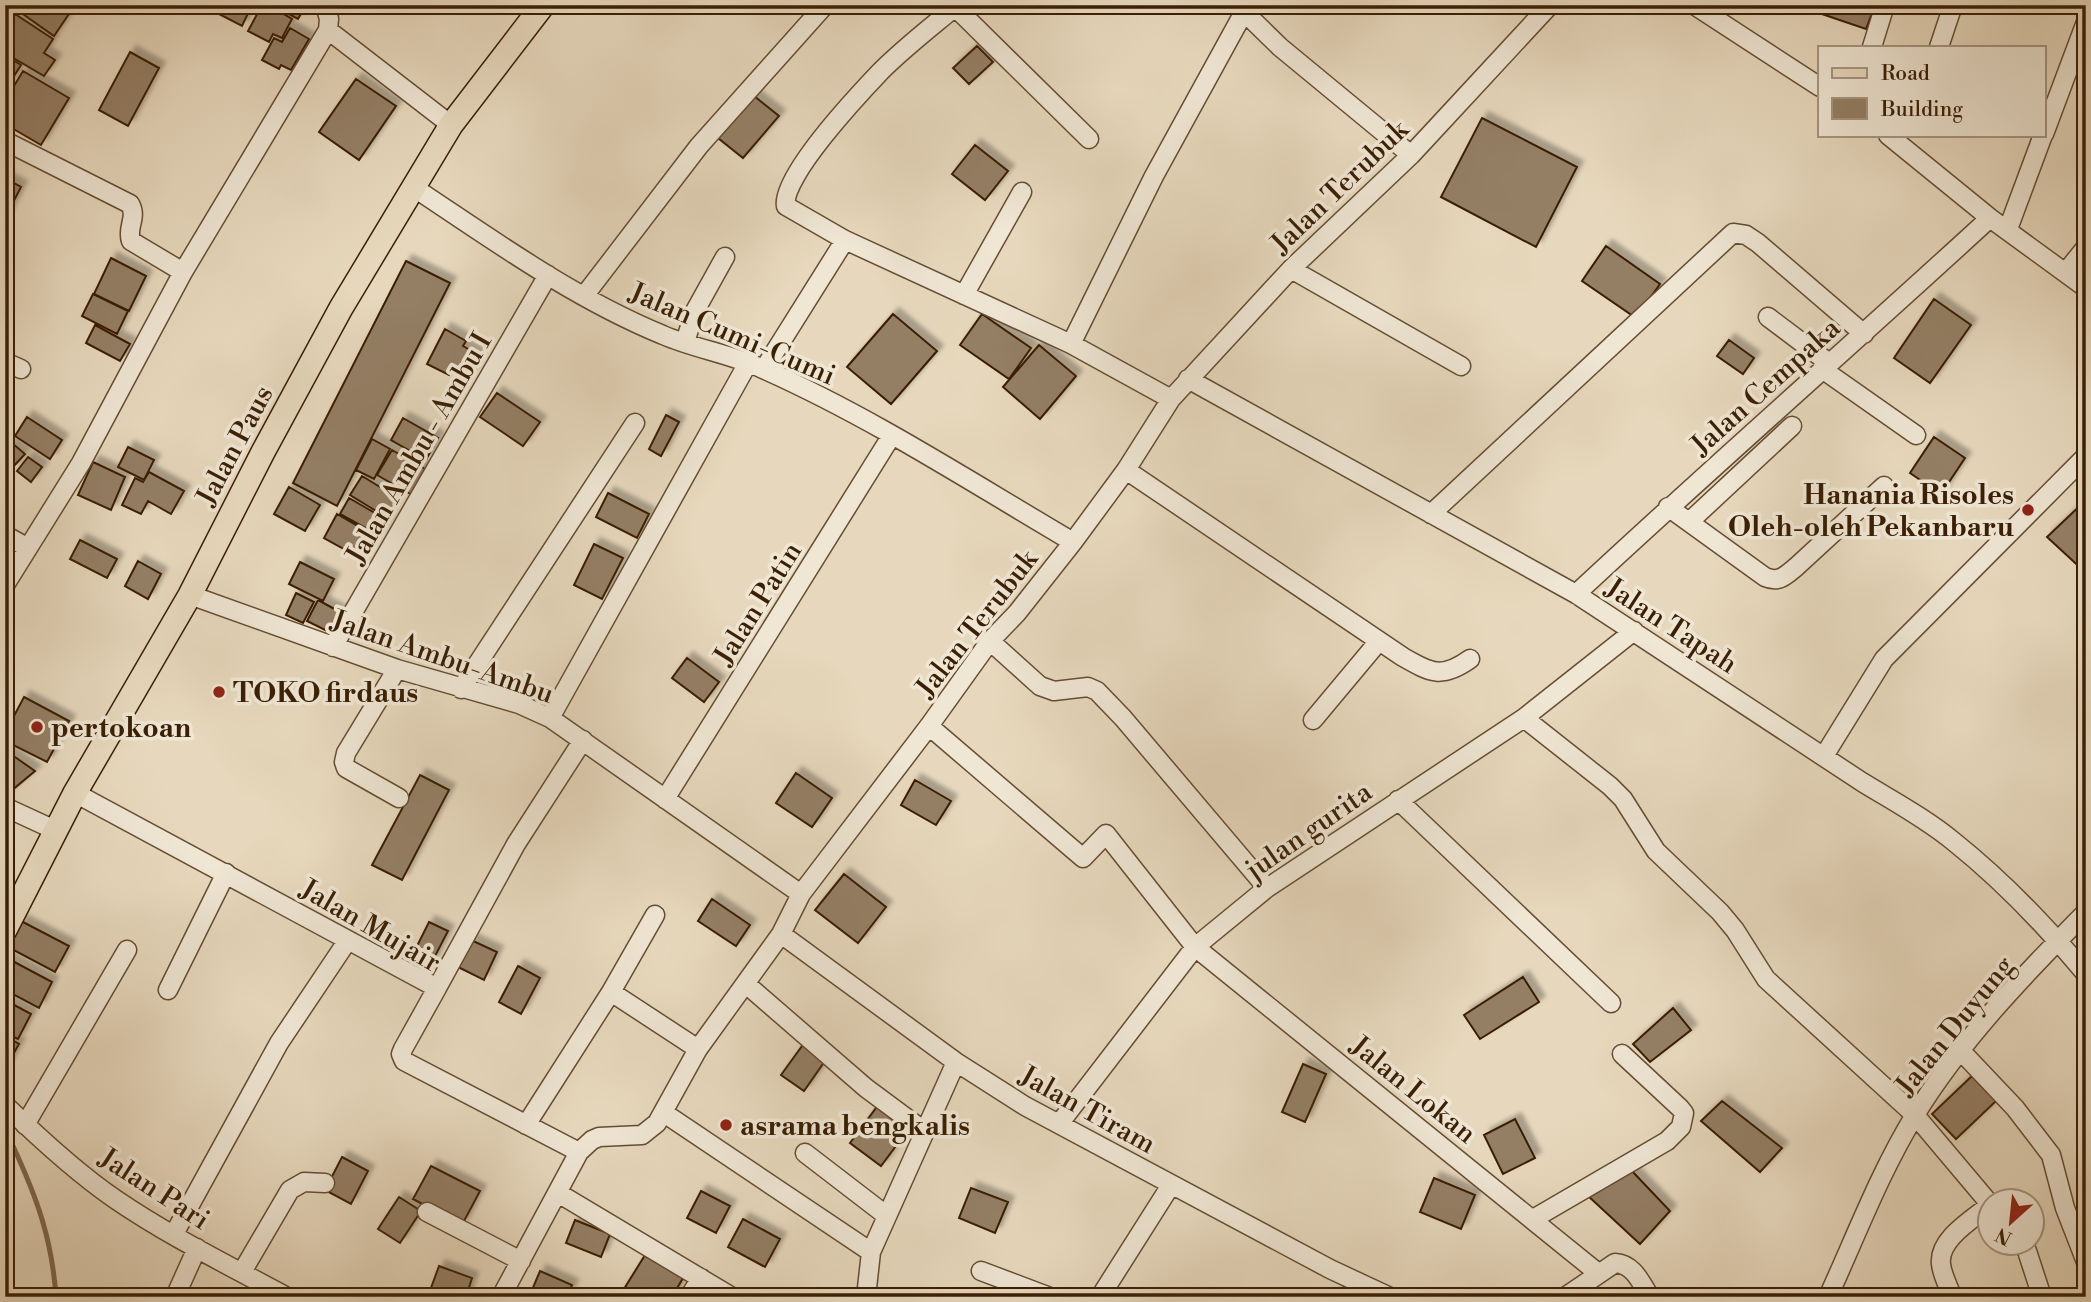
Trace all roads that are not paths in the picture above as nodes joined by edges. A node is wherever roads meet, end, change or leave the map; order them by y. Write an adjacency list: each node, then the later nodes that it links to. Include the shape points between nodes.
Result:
1 (325, 5): 11 (street)
2 (543, 5): 15 (main road, Jalan Paus)
3 (825, 5): 35 (street, via 699,146)
4 (1550, 5): 21 (street, Jalan Terubuk)
5 (1694, 5): 14 (street)
6 (1885, 5): 12 (street)
7 (1953, 5): 13 (street)
8 (954, 6): 19 (street); 26 (street, via 882,70 821,139 790,184 786,206)
9 (1241, 9): 21 (street); 39 (street)
10 (2086, 22): 16 (street)
11 (328, 30): 15 (street); 30 (street)
12 (1872, 46)
13 (1939, 46)
14 (1818, 87)
15 (451, 125): 22 (main road, Jalan Paus)
16 (2046, 129)
17 (1893, 136): 24 (street)
18 (2043, 136): 25 (street)
19 (1089, 139)
20 (5, 141): 30 (street, via 130,204 134,215 131,241)
21 (1411, 155): 29 (street, Jalan Terubuk)
22 (413, 187): 32 (street, Jalan Cumi-Cumi); 62 (main road, Jalan Paus, via 328,332)
23 (1023, 192): 34 (street)
24 (1990, 218): 25 (street); 37 (street, Jalan Cempaka)
25 (2008, 229): 31 (street)
26 (845, 240): 34 (street); 40 (street)
27 (2086, 247): 31 (street)
28 (724, 257): 38 (street, via 695,311)
29 (1291, 269): 41 (street); 43 (street, Jalan Terubuk)
30 (183, 272): 59 (street, via 81,463)
31 (2066, 272): 33 (street)
32 (548, 275): 35 (street, Jalan Cumi-Cumi); 66 (street, Jalan Ambu - Ambu I)
33 (2086, 288)
34 (964, 295): 39 (street)
35 (584, 296): 38 (street, Jalan Cumi-Cumi)
36 (1768, 317): 42 (street)
37 (1864, 334): 42 (street, Jalan Cempaka); 55 (street, via 1764,247 1746,235 1733,233)
38 (685, 342): 40 (street, Jalan Cumi-Cumi)
39 (1071, 345): 44 (street)
40 (756, 366): 47 (street, Jalan Cumi-Cumi); 70 (street)
41 (1461, 366)
42 (1826, 366): 48 (street); 49 (street, Jalan Cempaka)
43 (1188, 379): 44 (street, Jalan Terubuk); 55 (street, Jalan Tapah)
44 (1171, 398): 52 (street, Jalan Terubuk)
45 (635, 423): 69 (street)
46 (1792, 426): 50 (street)
47 (892, 435): 58 (street, Jalan Cumi-Cumi); 78 (street, Jalan Patin)
48 (1916, 435)
49 (1732, 450): 50 (street); 54 (street, Jalan Cempaka)
50 (1747, 466): 56 (street)
51 (2082, 468): 75 (street, via 1884,659)
52 (1126, 470): 58 (street, Jalan Terubuk); 65 (street)
53 (1884, 486): 56 (street, via 1781,579 1765,577)
54 (1668, 508): 56 (street); 61 (street, Jalan Cempaka)
55 (1431, 514): 61 (street, Jalan Tapah)
56 (1689, 522)
57 (5, 535): 59 (street)
58 (1073, 542): 64 (street, Jalan Terubuk)
59 (28, 548): 60 (street)
60 (5, 584)
61 (1576, 594): 63 (street, Jalan Tapah)
62 (190, 595): 66 (street, Jalan Ambu-Ambu); 76 (main road, Jalan Paus)
63 (1634, 631): 71 (street, julan gurita); 75 (street, Jalan Tapah)
64 (990, 641): 73 (street, Jalan Terubuk); 83 (street, via 1040,686 1054,691 1088,687 1097,691)
65 (1379, 641): 67 (street, via 1440,674); 72 (street)
66 (332, 647): 68 (street, Jalan Ambu-Ambu)
67 (1470, 659)
68 (397, 669): 69 (street, Jalan Ambu-Ambu); 77 (street, via 344,762 346,768)
69 (461, 689): 70 (street, Jalan Ambu-Ambu)
70 (550, 718): 74 (street, Jalan Ambu-Ambu)
71 (1524, 718): 79 (street, julan gurita); 105 (street, via 1611,786 1656,851 1735,930 1772,986)
72 (1313, 720)
73 (929, 726): 84 (street, Jalan Terubuk); 91 (street, Jalan Lokan, via 1083,858 1107,835)
74 (583, 740): 78 (street, Jalan Ambu-Ambu); 95 (street, via 516,844)
75 (1824, 756): 90 (street, Jalan Tapah, via 1951,839)
76 (75, 793): 81 (main road, Jalan Paus); 82 (street, Jalan Mujair)
77 (399, 798)
78 (665, 799): 84 (street, Jalan Ambu-Ambu)
79 (1398, 800): 83 (street, julan gurita); 98 (street)
80 (5, 807): 81 (street)
81 (57, 831): 87 (main road, Jalan Paus)
82 (226, 873): 89 (street, Jalan Mujair); 96 (street)
83 (1267, 888): 91 (street, julan gurita)
84 (801, 894): 88 (street, Jalan Terubuk)
85 (2086, 912): 90 (street, Jalan Duyung)
86 (655, 915): 97 (street)
87 (5, 930)
88 (781, 934): 94 (street, Jalan Terubuk); 102 (street, Jalan Tiram)
89 (348, 940): 95 (street, Jalan Mujair); 120 (street, via 279,1044)
90 (2058, 940): 93 (street, Jalan Tapah); 100 (street, Jalan Duyung)
91 (1195, 947): 106 (street, julan gurita); 119 (street, Jalan Lokan)
92 (127, 950): 107 (street)
93 (2086, 974)
94 (746, 984): 99 (street, Jalan Terubuk); 109 (street, via 887,1105)
95 (437, 988): 108 (street, Jalan Mujair, via 402,1058)
96 (168, 989)
97 (611, 992): 99 (street); 108 (street)
98 (1611, 1003)
99 (698, 1049): 104 (street, Jalan Terubuk)
100 (1960, 1050): 105 (street, Jalan Duyung); 125 (street, via 2015,1108 2051,1155)
101 (1622, 1054): 119 (street, via 1680,1108 1684,1113 1681,1127 1654,1149)
102 (956, 1062): 106 (street, Jalan Tiram); 109 (street)
103 (5, 1105): 107 (street, Jalan Pari)
104 (664, 1113): 110 (street, Jalan Terubuk, via 642,1135 599,1137); 122 (street)
105 (1914, 1115): 114 (street); 141 (street, Jalan Duyung)
106 (1059, 1124): 113 (street, Jalan Tiram)
107 (26, 1125): 120 (street, Jalan Pari, via 114,1199)
108 (526, 1125): 110 (street, Jalan Mujair)
109 (924, 1130): 117 (street)
110 (579, 1152): 115 (street)
111 (805, 1153): 117 (street)
112 (325, 1183): 127 (street, via 304,1182 290,1190)
113 (1171, 1185): 137 (street); 138 (street, Jalan Tiram)
114 (1976, 1188)
115 (558, 1194): 124 (street); 129 (street)
116 (427, 1212): 124 (street)
117 (887, 1216): 122 (street)
118 (1976, 1216): 142 (street, via 1944,1246 1940,1264)
119 (1533, 1219): 128 (street, Jalan Lokan)
120 (174, 1234): 121 (street, Jalan Pari)
121 (197, 1248): 127 (street, Jalan Pari); 130 (street)
122 (871, 1252): 135 (street)
123 (2029, 1256): 143 (street)
124 (521, 1261): 132 (street)
125 (2086, 1262)
126 (981, 1271): 136 (street)
127 (242, 1272): 131 (street, Jalan Pari)
128 (1598, 1273): 139 (street); 140 (street, via 1615,1263 1627,1266)
129 (701, 1278): 133 (street); 134 (street)
130 (175, 1297)
131 (287, 1297)
132 (502, 1297)
133 (689, 1297)
134 (732, 1297)
135 (866, 1297)
136 (1050, 1297)
137 (1100, 1297)
138 (1390, 1297)
139 (1565, 1297)
140 (1650, 1297)
141 (1828, 1297)
142 (1952, 1297)
143 (2042, 1297)

